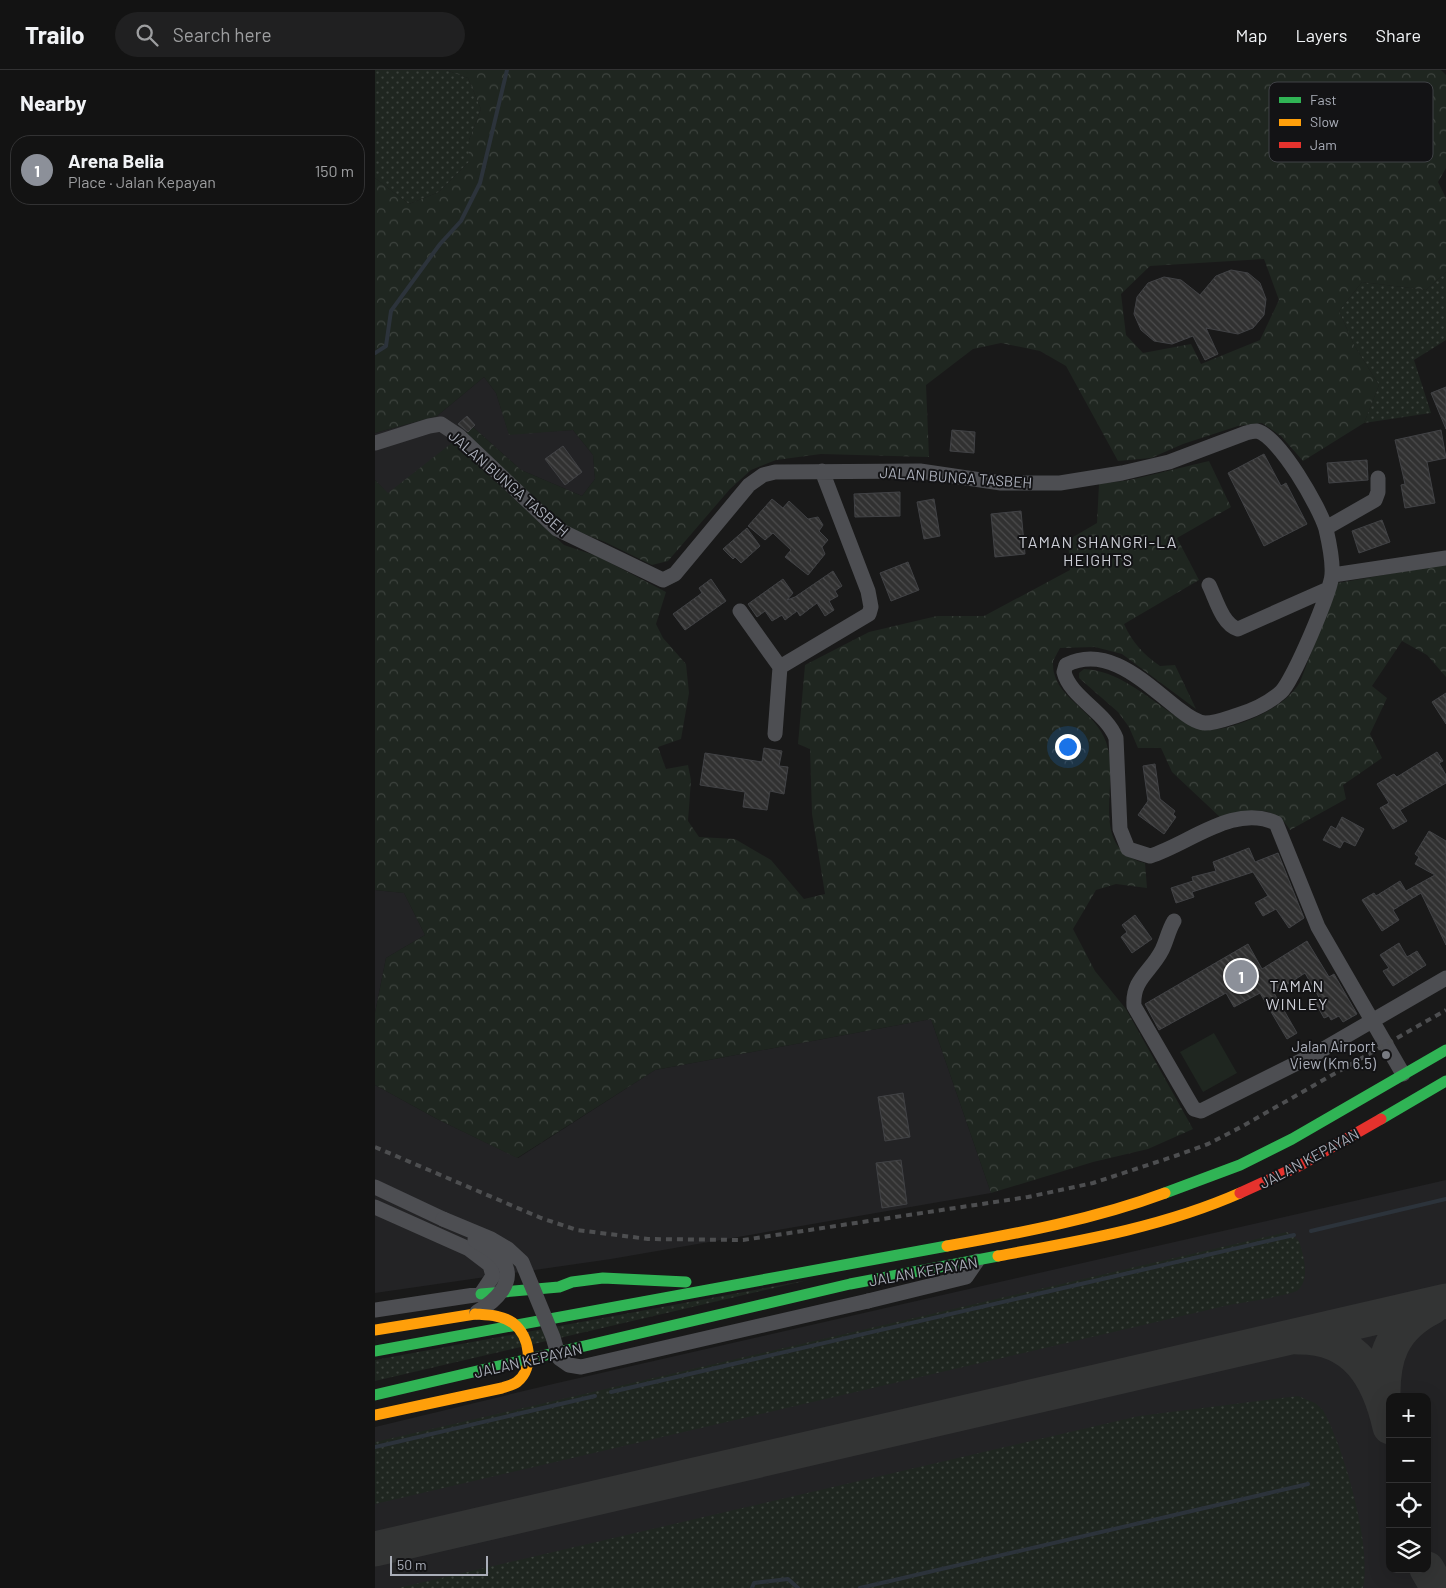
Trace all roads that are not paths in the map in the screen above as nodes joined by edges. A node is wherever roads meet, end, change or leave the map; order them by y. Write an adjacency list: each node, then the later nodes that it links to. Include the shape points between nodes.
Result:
1 (375, 443): 2 (street, JALAN BUNGA TASBEH, via 441,424 459,436 557,529 663,580 675,574 737,498 763,475)
2 (822, 471): 4 (street, JALAN BUNGA TASBEH, via 920,472 1001,483 1060,483 1122,474 1169,462 1257,431 1269,438 1294,467); 9 (street, via 868,591 871,607 863,619)
3 (1378, 478): 4 (street, via 1375,500)
4 (1326, 528): 6 (street, JALAN BUNGA TASBEH)
5 (1446, 558): 6 (street)
6 (1330, 582): 7 (street, via 1238,629 1227,621); 13 (street, via 1291,679 1283,691 1247,713 1204,723 1112,662 1077,659 1066,665 1064,672 1070,686 1112,728 1116,738 1120,829 1128,849 1150,856 1234,820 1251,816 1275,823 1318,927)
7 (1209, 585)
8 (740, 611): 9 (street)
9 (780, 667): 10 (street)
10 (775, 734)
11 (1175, 921): 13 (street, via 1168,930 1161,953 1135,989 1134,1006 1194,1109 1210,1108)
12 (1446, 978): 13 (street)
13 (1371, 1021): 15 (street)
14 (1446, 1050): 15 (highway, JALAN KEPAYAN)
15 (1403, 1074): 21 (highway, JALAN KEPAYAN, via 1292,1139 1249,1160 1133,1205 1009,1235)
16 (1446, 1081): 20 (highway, JALAN KEPAYAN, via 1299,1166 1217,1202 1135,1229)
17 (375, 1187): 19 (street)
18 (375, 1207): 23 (street, via 481,1256 490,1265 493,1276)
19 (443, 1218): 20 (street, bridge, via 491,1239 522,1262 559,1358 569,1365 581,1367 967,1277); 26 (street, bridge, via 501,1258 505,1266 503,1293)
20 (977, 1261): 29 (highway, JALAN KEPAYAN, via 850,1284)
21 (757, 1280): 22 (highway, via 671,1282 616,1278 568,1282); 24 (highway, JALAN KEPAYAN)
22 (559, 1288): 23 (highway); 24 (highway, via 577,1305 653,1293)
23 (481, 1294): 25 (street)
24 (682, 1294): 28 (highway, JALAN KEPAYAN)
25 (375, 1310)
26 (475, 1314): 27 (highway); 30 (highway, bridge, via 507,1319 523,1335 528,1360 517,1381 503,1388)
27 (375, 1330)
28 (375, 1351)
29 (375, 1395)
30 (375, 1415)

